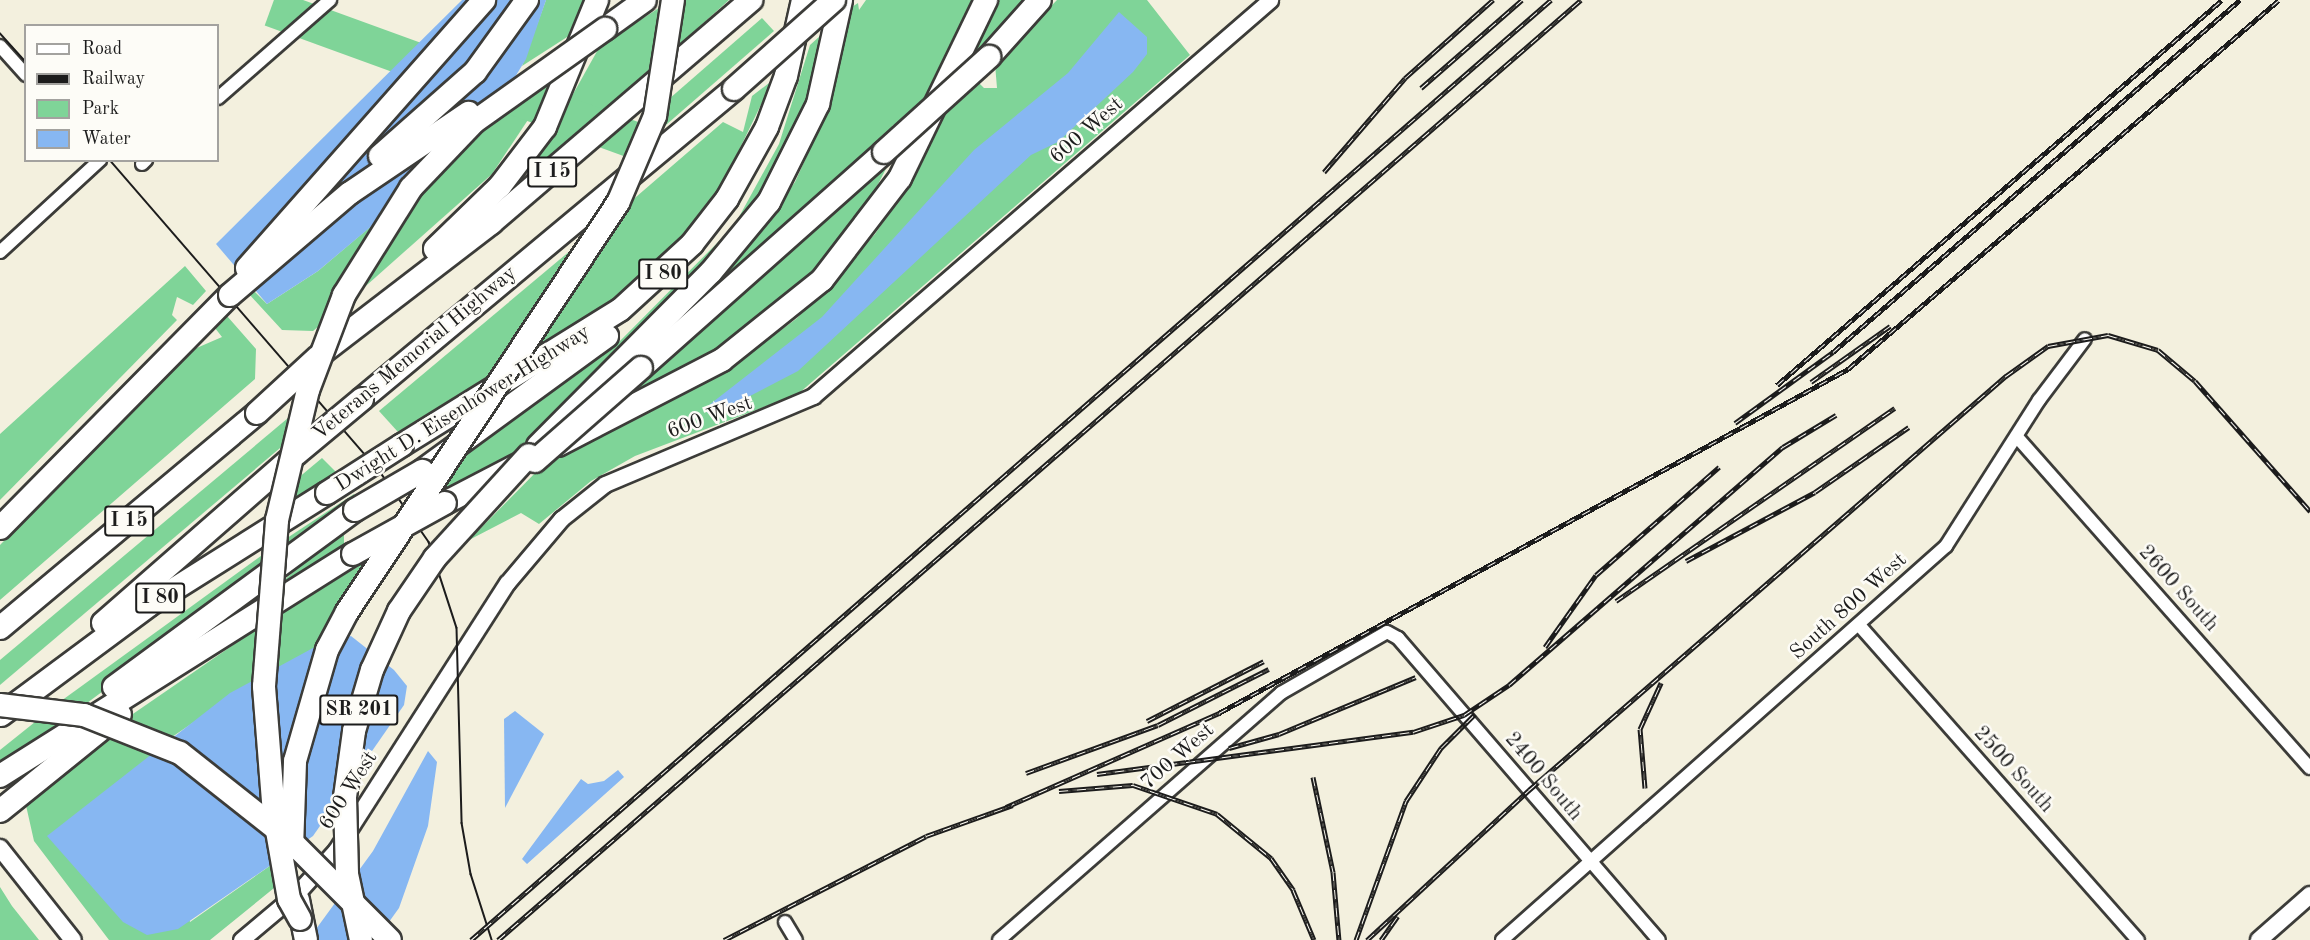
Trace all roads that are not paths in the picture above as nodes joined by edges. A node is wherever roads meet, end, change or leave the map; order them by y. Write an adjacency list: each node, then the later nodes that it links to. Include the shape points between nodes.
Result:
1 (330, 0): 17 (street)
2 (484, 0): 21 (highway, bridge, via 257,251)
3 (526, 0): 21 (highway, bridge, via 462,86 281,239)
4 (597, 0): 22 (highway, via 545,127 517,165)
5 (645, 0): 14 (highway)
6 (673, 0): 41 (highway, bridge, via 668,61 655,116 618,203 347,612 327,651 307,705 292,782 291,846)
7 (751, 0): 22 (highway, I 15, via 500,215)
8 (803, 0): 19 (highway, Dwight D. Eisenhower Highway / I 80, via 774,110)
9 (834, 0): 32 (highway, Veterans Memorial Highway / I 15, bridge, via 734,89 296,454)
10 (841, 0): 24 (highway, via 821,95 779,186 735,247)
11 (986, 0): 27 (highway, bridge, via 900,178 859,238 809,292 706,370 445,503)
12 (1040, 0): 24 (highway, bridge, via 988,57 884,152)
13 (1270, 0): 43 (street, 600 West, via 813,396 605,484 561,519 507,583 336,850 298,892)
14 (605, 29): 21 (highway, bridge, via 387,166); 41 (highway, bridge, via 484,115 421,175 352,279 311,383 277,520 264,686 274,814 290,899)
15 (0, 46): 16 (street)
16 (24, 73)
17 (219, 94)
18 (101, 162): 20 (street)
19 (727, 199): 32 (highway, Dwight D. Eisenhower Highway / I 80, bridge, via 692,244 635,299 149,605); 33 (highway, bridge, via 708,241 640,313 422,471 355,510 192,626)
20 (0, 252)
21 (230, 295): 26 (highway)
22 (344, 334): 29 (highway, I 15, bridge, via 257,413)
23 (2085, 339): 25 (street, South 800 West)
24 (635, 361): 44 (highway, SR 201, bridge, via 476,512 435,558 399,611 358,715 344,835)
25 (2016, 436): 28 (street, South 800 West, via 1946,546); 34 (street, 2600 South)
26 (0, 528)
27 (247, 617): 33 (highway); 36 (highway)
28 (1859, 625): 38 (street, South 800 West); 50 (street, 2500 South)
29 (0, 628)
30 (1398, 638): 38 (street, 2400 South); 47 (street, 700 West, via 1387,632 1281,693)
31 (0, 705): 45 (highway, bridge, via 84,715 180,753 290,840)
32 (0, 714)
33 (24, 759): 35 (highway)
34 (2310, 768)
35 (0, 776)
36 (7, 805)
37 (0, 848): 42 (main road)
38 (1589, 861): 48 (street, South 800 West); 49 (street, 2400 South)
39 (2310, 895): 51 (main road)
40 (784, 922): 46 (street)
41 (303, 929)
42 (73, 940)
43 (241, 940)
44 (360, 940)
45 (390, 940)
46 (796, 940)
47 (999, 940)
48 (1502, 940)
49 (1659, 940)
50 (2138, 940)
51 (2259, 940)

